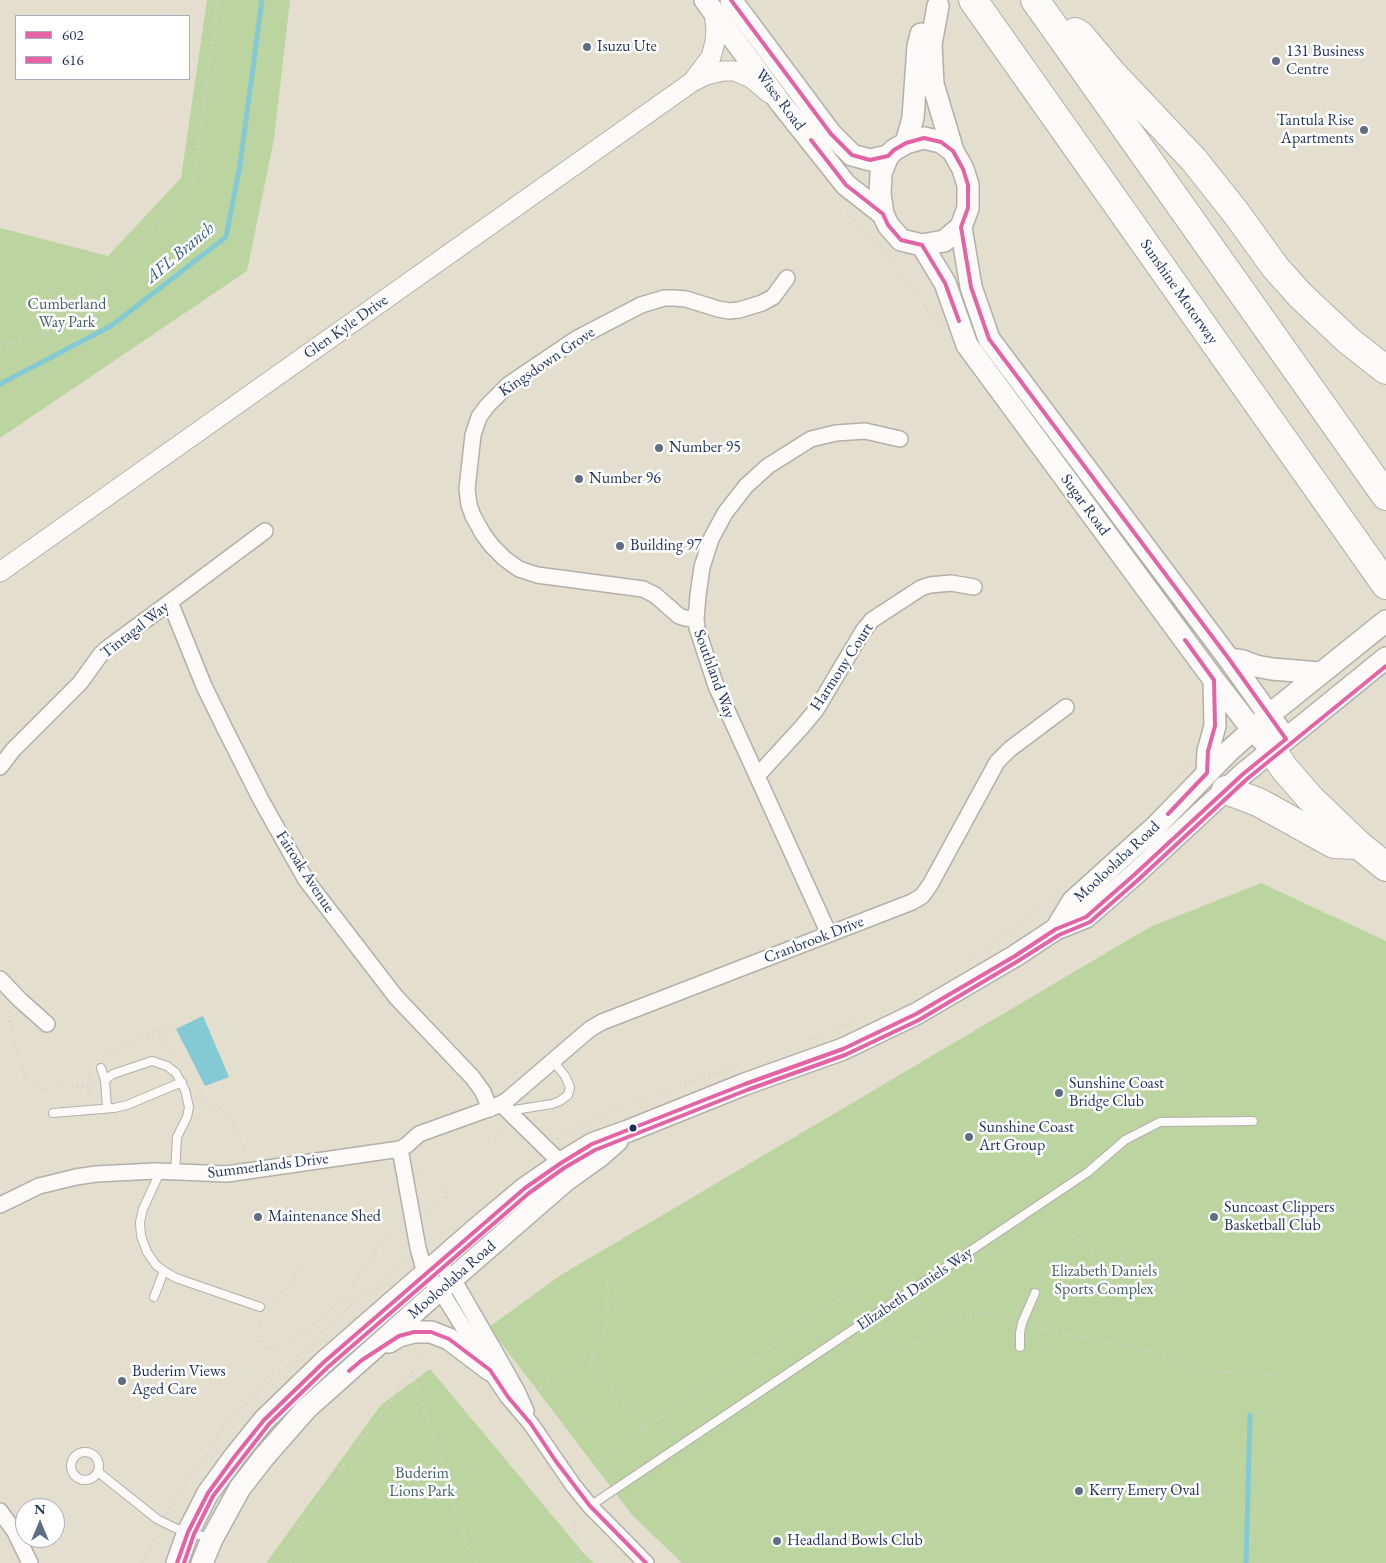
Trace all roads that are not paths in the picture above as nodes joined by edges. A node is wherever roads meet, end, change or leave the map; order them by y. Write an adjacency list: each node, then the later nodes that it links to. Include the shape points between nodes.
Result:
1 (731, 0): 10 (main road, Wises Road, via 831,134 852,155 870,160)
2 (936, 2): 8 (main road, via 918,46 913,118); 9 (main road, via 931,44 933,84)
3 (975, 4): 20 (highway, Sunshine Motorway)
4 (710, 7): 6 (street, via 716,29 715,42 711,57); 7 (main road, Wises Road)
5 (1040, 7): 15 (highway, via 1080,35 1194,160 1300,295); 17 (highway)
6 (692, 82): 7 (street, via 706,75 734,71 751,78); 19 (street, Glen Kyle Drive)
7 (780, 102): 11 (main road, Wises Road, via 846,185)
8 (906, 142): 9 (main road, via 924,138 941,142); 10 (main road)
9 (953, 151): 12 (main road, via 968,185 968,208)
10 (888, 156): 11 (main road, via 881,173)
11 (883, 214): 13 (main road, via 901,240)
12 (961, 227): 13 (main road, via 944,241); 26 (main road, Sugar Road, via 971,287 989,339)
13 (922, 246): 28 (main road, Sugar Road, via 945,283 968,346)
14 (787, 278): 23 (street, Kingsdown Grove, via 772,297 739,310 718,309 674,298 641,305 576,339 508,384 479,417 473,435 467,489 469,505 483,534 505,559 527,573 647,590 679,616)
15 (1386, 370)
16 (900, 439): 23 (street, Southland Way, via 865,432 836,432 811,439 768,466 746,486 725,513 711,539 702,567)
17 (1386, 496)
18 (265, 531): 22 (street, Tintagal Way)
19 (0, 572)
20 (1386, 584)
21 (974, 588): 35 (street, Harmony Court, via 930,584 872,620 816,710)
22 (170, 602): 33 (street, Tintagal Way, via 109,646 80,683); 46 (street, Fairoak Avenue, via 225,729 306,880 396,997)
23 (696, 619): 35 (street, Southland Way, via 716,686)
24 (1378, 627): 27 (main road, Mooloolaba Road)
25 (1386, 658): 32 (main road, Mooloolaba Road)
26 (1229, 660): 27 (main road); 30 (main road, Sugar Road)
27 (1320, 674): 30 (main road, Mooloolaba Road)
28 (1214, 680): 31 (main road, Sugar Road); 34 (main road, via 1215,726 1208,751)
29 (1066, 707): 38 (street, Cranbrook Drive, via 997,762 922,896)
30 (1269, 715): 31 (main road, Mooloolaba Road); 32 (main road, Sugar Road)
31 (1252, 729): 32 (main road, Sugar Road); 34 (main road, Mooloolaba Road)
32 (1279, 744): 34 (main road, Mooloolaba Road); 36 (highway, via 1284,768)
33 (0, 767)
34 (1209, 773): 36 (highway, via 1334,844); 49 (main road, Mooloolaba Road, via 1134,875 1086,917 1056,929 916,1014 842,1049)
35 (757, 776): 38 (street, Southland Way)
36 (1359, 845): 37 (highway)
37 (1386, 867)
38 (829, 934): 41 (street, Cranbrook Drive, via 602,1022)
39 (0, 979): 40 (street)
40 (47, 1024)
41 (553, 1061): 46 (street, Cranbrook Drive); 46 (lane, via 570,1087 568,1096 552,1104)
42 (101, 1068): 43 (lane)
43 (105, 1080): 44 (lane, via 152,1061 167,1066); 45 (lane)
44 (182, 1082): 45 (lane, via 127,1105); 52 (lane, via 189,1107)
45 (107, 1108): 47 (lane)
46 (500, 1108): 50 (street, Summerlands Drive, via 419,1134); 51 (street, Fairoak Avenue)
47 (53, 1113)
48 (1253, 1121): 65 (lane, Elizabeth Daniels Way, via 1160,1122 1125,1140 1088,1172)
49 (628, 1131): 51 (main road, Mooloolaba Road, via 592,1144); 56 (main road, Mooloolaba Road)
50 (400, 1149): 52 (street, Summerlands Drive, via 227,1174); 54 (street, via 418,1248)
51 (561, 1163): 54 (main road, Mooloolaba Road, via 525,1188)
52 (167, 1172): 53 (street, Summerlands Drive, via 114,1172 76,1177 40,1186); 55 (lane, via 143,1209 140,1222 147,1252)
53 (0, 1205)
54 (431, 1267): 56 (street); 67 (main road, Mooloolaba Road, via 264,1420 217,1480)
55 (164, 1271): 58 (lane); 59 (lane, via 176,1278)
56 (447, 1284): 61 (main road, Mooloolaba Road); 62 (street); 63 (street, via 518,1393)
57 (1036, 1289): 60 (lane, via 1022,1323)
58 (154, 1297)
59 (263, 1306)
60 (1020, 1347)
61 (362, 1360): 62 (main road, via 399,1336 431,1332 449,1339); 68 (main road, Mooloolaba Road, via 306,1409 264,1457 240,1488)
62 (490, 1370): 63 (street)
63 (531, 1424): 65 (street)
64 (98, 1472): 67 (lane, via 157,1519)
65 (590, 1506): 72 (street)
66 (0, 1512): 69 (street, via 15,1532)
67 (188, 1532): 68 (lane); 70 (main road, Mooloolaba Road)
68 (212, 1538): 71 (main road, Mooloolaba Road)
69 (30, 1563)
70 (176, 1563)
71 (202, 1563)
72 (646, 1563)

